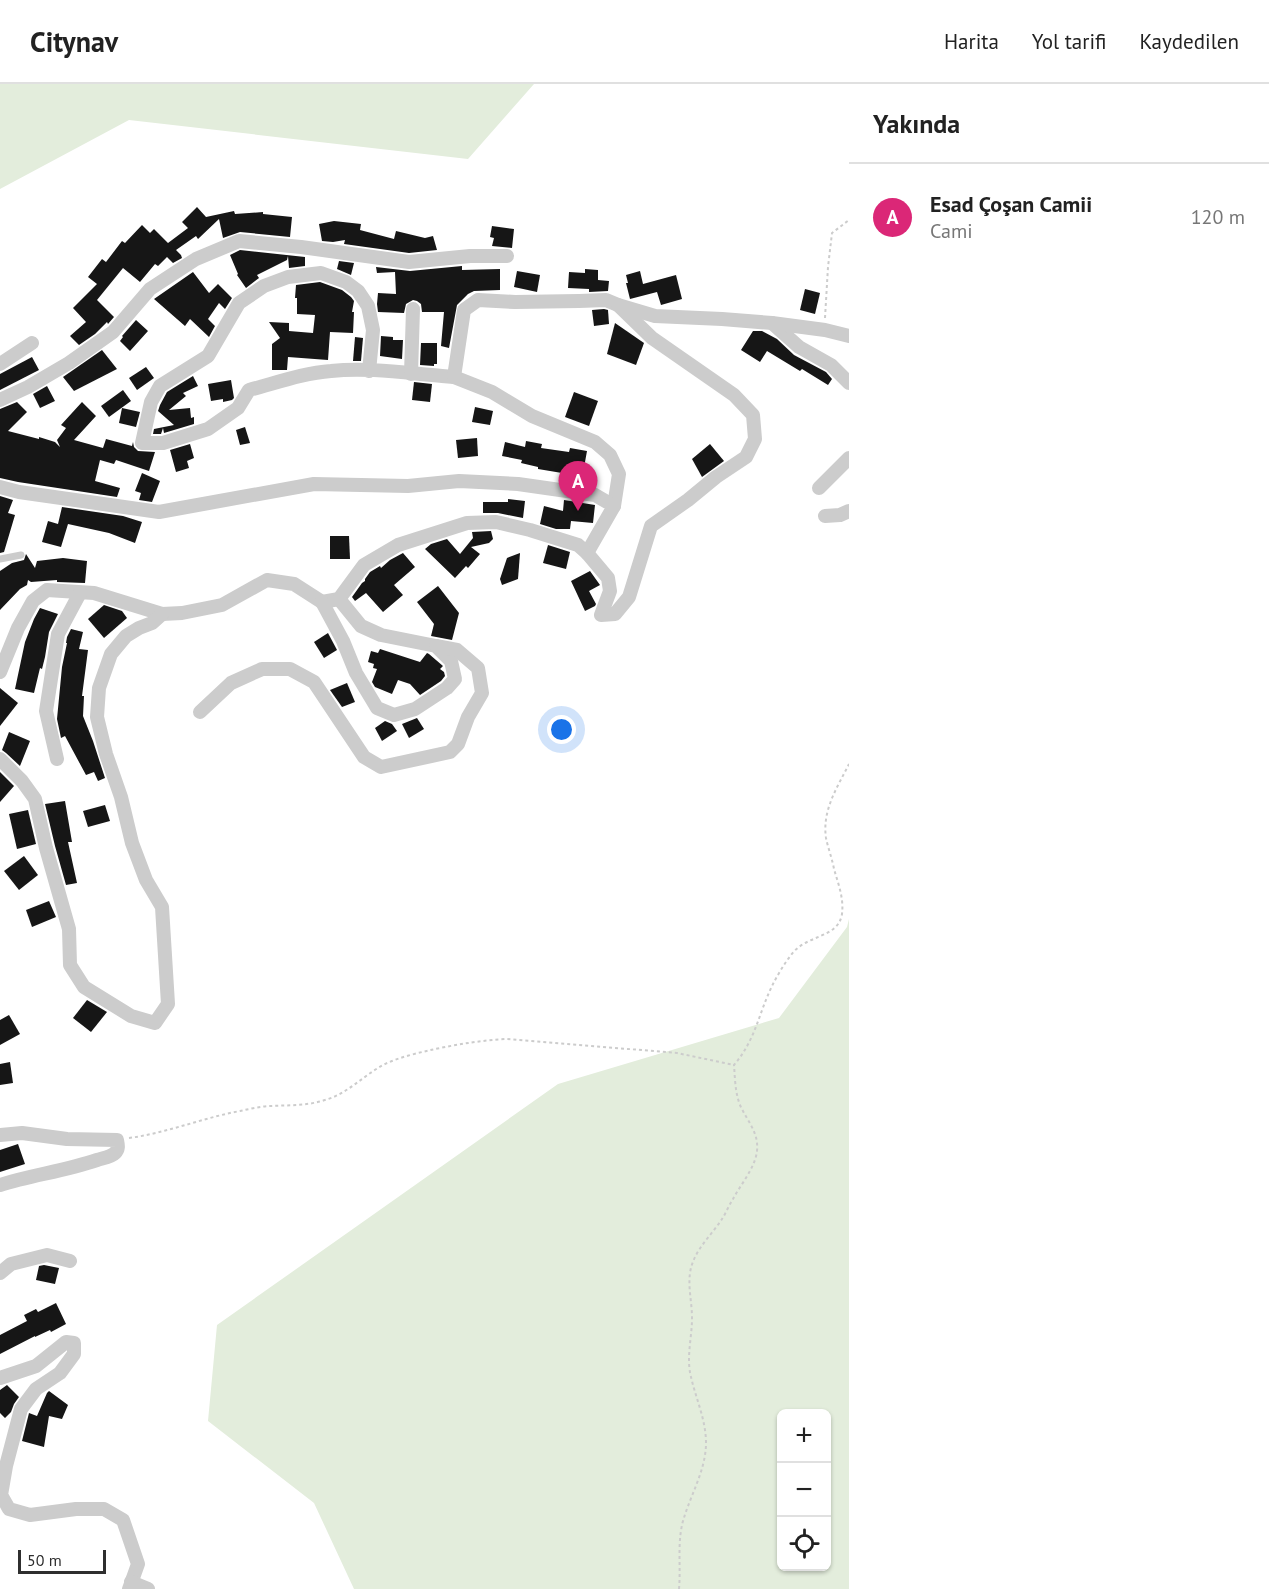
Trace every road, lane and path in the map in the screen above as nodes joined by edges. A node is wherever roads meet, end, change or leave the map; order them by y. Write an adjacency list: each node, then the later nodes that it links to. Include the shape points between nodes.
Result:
1 (849, 220): 6 (path, via 832,233)
2 (507, 256): 14 (street, via 409,262 239,241 196,259 150,289 113,332 69,363)
3 (618, 305): 5 (street, via 655,316); 12 (street, via 606,300 478,300 464,310); 21 (street, via 652,338 734,395 753,415 755,439 746,457 651,526 629,597 615,614 601,615 610,591 608,578)
4 (413, 309): 11 (street)
5 (772, 323): 6 (street); 13 (street, via 800,347 831,364)
6 (825, 330): 7 (street)
7 (849, 336)
8 (32, 343): 9 (street)
9 (0, 364)
10 (369, 370): 10 (street, via 373,330 368,306 358,291 321,273 288,277 264,286 239,303 208,356 160,386 151,402 142,443 163,443 208,429 238,408 249,390 332,370); 11 (street)
11 (411, 374): 12 (street)
12 (454, 377): 18 (street, via 594,442 610,454 619,474)
13 (849, 383)
14 (0, 400)
15 (849, 458): 17 (street)
16 (0, 487): 18 (street, via 159,512 314,484 408,486 459,481 518,484 595,495)
17 (819, 488)
18 (614, 506): 21 (street)
19 (849, 511): 20 (street)
20 (825, 516)
21 (587, 553): 25 (street, via 578,545 496,522 467,523 398,545 364,565)
22 (21, 555): 23 (lane)
23 (0, 559)
24 (80, 593): 27 (street, via 94,593); 29 (street, via 47,590 33,601); 32 (street, via 58,634 46,711)
25 (339, 599): 26 (street); 28 (street, via 361,626 381,635)
26 (322, 602): 27 (street, via 294,584 267,580 222,605); 28 (street, via 377,708 394,715 415,709 455,679 451,661)
27 (162, 614): 31 (street, via 126,636 111,654 99,688 97,717 132,843 146,880 162,907 168,1004 155,1023 131,1016 84,987 70,965 69,929 35,799)
28 (435, 646): 30 (street, via 457,650 478,668 482,693 458,744 450,752 381,767 364,757 314,682 290,669 262,669 231,683)
29 (0, 672)
30 (200, 712)
31 (0, 759)
32 (57, 759)
33 (849, 764): 34 (path, via 833,795 825,826 841,893 841,917 829,933 804,942 792,953 771,987 750,1044)
34 (734, 1065): 36 (path, via 677,1053 507,1039 469,1042 400,1058 339,1095 316,1103 239,1111); 43 (path, via 737,1094 758,1144 754,1164 723,1218 696,1254 690,1273 690,1376 704,1420 706,1447 680,1535)
35 (0, 1135): 36 (street)
36 (117, 1140): 37 (street, via 112,1156)
37 (0, 1185)
38 (70, 1261): 39 (street, via 47,1255 11,1264)
39 (0, 1273)
40 (0, 1378): 41 (street, via 36,1366 66,1342 74,1343 74,1354 60,1373 36,1389 21,1409 1,1495 9,1509 30,1515 104,1509 123,1520 138,1564)
41 (130, 1585): 42 (street)
42 (148, 1589)
43 (679, 1589)

